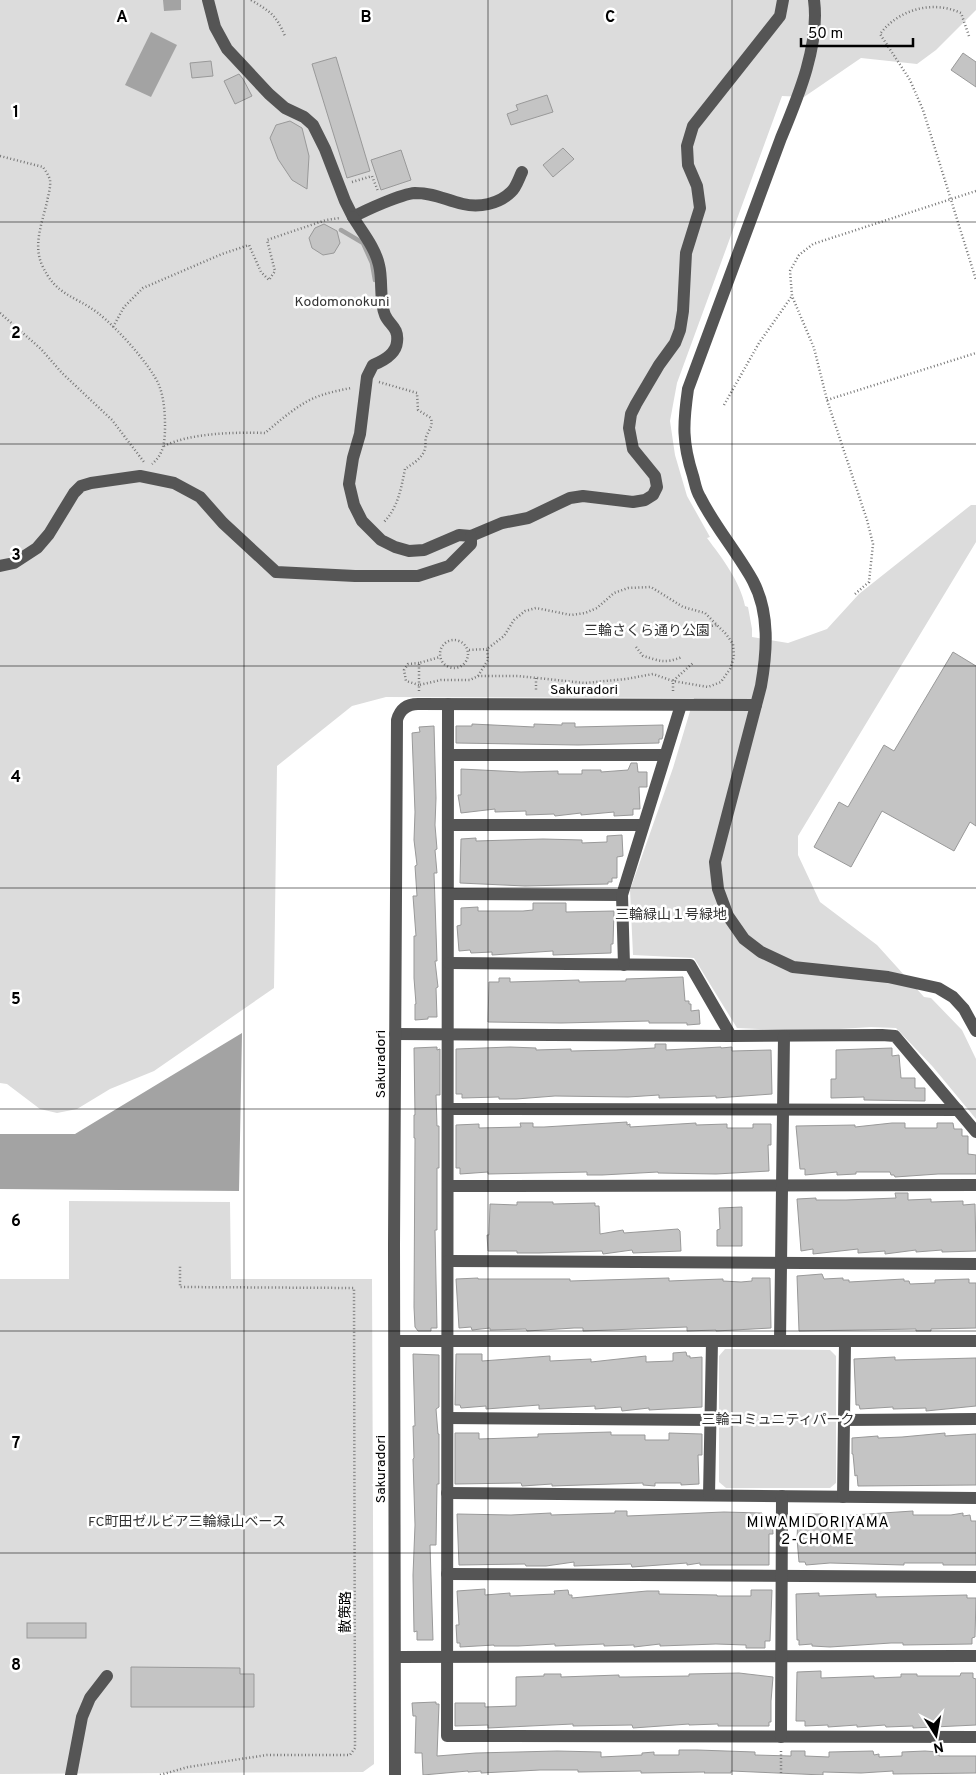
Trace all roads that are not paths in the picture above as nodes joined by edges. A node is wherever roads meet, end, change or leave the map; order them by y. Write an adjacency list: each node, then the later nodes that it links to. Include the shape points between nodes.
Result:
1 (208, 0): 5 (street, via 215,27 227,49 269,94 313,125)
2 (783, 0): 6 (street, via 780,16 693,126 687,146 688,164 697,186 700,208 686,254 680,330 636,404 629,428 633,449 655,476 657,486 653,494 645,500 633,502 583,496 570,498 528,518 502,523)
3 (814, 0): 10 (street, via 816,10 810,55 797,100 688,390 684,420 685,453 699,496 753,582 763,610 766,633 764,669)
4 (522, 172): 5 (street, via 511,192 484,205 412,193)
5 (354, 217): 6 (street, via 379,264 385,316 396,328 398,343 391,354 373,365 367,377 360,434 349,484 354,505 362,521 381,540 409,551 424,550 459,535)
6 (471, 536): 7 (street, via 471,544 449,566 418,576 276,572 222,523 200,497 174,483 140,476 81,486 37,548 14,563)
7 (0, 566)
8 (448, 704): 9 (street, Sakuradori); 12 (street); 20 (street, Sakuradori, via 411,704 398,713)
9 (680, 705): 10 (street, Sakuradori); 11 (street)
10 (756, 705): 19 (street, via 715,862 718,889 728,916 744,939 761,952 793,967 888,977 938,988 964,1009)
11 (665, 754): 12 (street); 14 (street)
12 (448, 755): 13 (street)
13 (448, 825): 14 (street); 15 (street)
14 (643, 825): 16 (street)
15 (448, 894): 16 (street); 17 (street)
16 (622, 894): 18 (street)
17 (449, 963): 18 (street); 21 (street)
18 (624, 965): 22 (street, via 690,964)
19 (976, 1031)
20 (395, 1034): 21 (street); 34 (street, Sakuradori)
21 (449, 1035): 22 (street); 24 (street)
22 (731, 1036): 23 (street)
23 (784, 1036): 25 (street); 26 (street, via 895,1036)
24 (448, 1108): 25 (street); 29 (street)
25 (783, 1109): 26 (street); 30 (street)
26 (958, 1110): 27 (street)
27 (976, 1132)
28 (976, 1185): 30 (street)
29 (448, 1186): 30 (street); 31 (street)
30 (782, 1186): 32 (street)
31 (448, 1261): 32 (street); 35 (street)
32 (781, 1263): 33 (street); 36 (street)
33 (976, 1264)
34 (394, 1341): 35 (street); 55 (street, Sakuradori)
35 (448, 1341): 38 (street); 40 (street)
36 (780, 1341): 38 (street); 39 (street)
37 (976, 1341): 39 (street)
38 (712, 1342): 42 (street)
39 (845, 1342): 43 (street)
40 (448, 1418): 42 (street); 44 (street)
41 (976, 1419): 43 (street)
42 (711, 1420): 45 (street)
43 (844, 1420): 47 (street)
44 (447, 1493): 45 (street); 49 (street)
45 (709, 1496): 46 (street)
46 (782, 1496): 47 (street); 50 (street)
47 (843, 1497): 48 (street)
48 (976, 1498)
49 (447, 1574): 50 (street); 54 (street)
50 (782, 1576): 51 (street); 52 (street)
51 (976, 1577)
52 (781, 1656): 53 (street); 54 (street); 57 (street)
53 (976, 1656)
54 (447, 1657): 55 (street); 57 (street, via 447,1736)
55 (395, 1658): 60 (street, Sakuradori)
56 (107, 1676): 59 (street, via 90,1698 82,1716)
57 (781, 1737): 58 (street)
58 (976, 1737)
59 (71, 1775)
60 (395, 1775)

